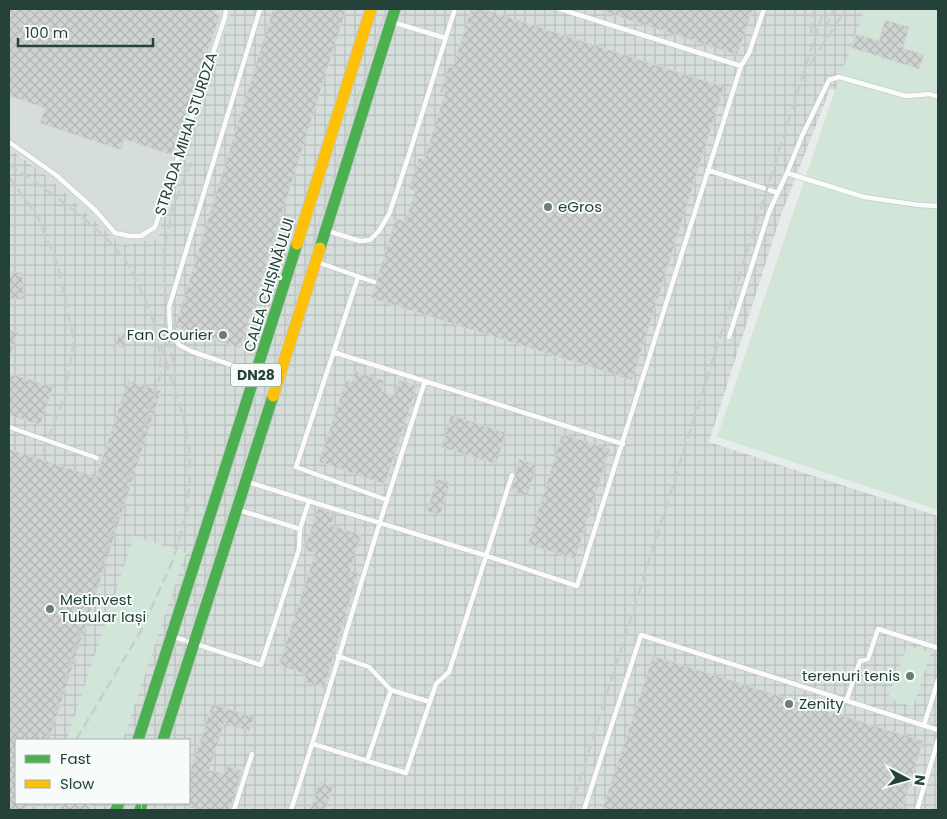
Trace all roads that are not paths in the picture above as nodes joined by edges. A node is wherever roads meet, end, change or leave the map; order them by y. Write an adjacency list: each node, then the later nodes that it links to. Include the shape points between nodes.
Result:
1 (226, 9): 12 (lane, STRADA MIHAI STURDZA, via 155,226 141,236 115,233 56,175)
2 (260, 9): 23 (lane, via 169,307 170,330 179,345)
3 (372, 9): 23 (main road, CALEA CHIȘINĂULUI / DN28)
4 (395, 9): 8 (main road, DN28)
5 (455, 9): 9 (lane)
6 (560, 9): 10 (lane)
7 (764, 9): 10 (lane, via 749,53)
8 (390, 21): 9 (lane); 17 (main road, DN28)
9 (445, 38): 17 (lane, via 389,214 379,231 370,240 360,241)
10 (741, 66): 13 (lane)
11 (938, 97): 14 (lane, via 930,94 906,96 839,77 829,80)
12 (9, 142)
13 (708, 170): 15 (lane); 26 (lane)
14 (787, 173): 15 (lane); 16 (lane, via 864,197)
15 (778, 193): 21 (lane)
16 (938, 206)
17 (325, 230): 18 (main road, DN28)
18 (315, 262): 19 (lane); 29 (main road, DN28)
19 (358, 277): 20 (lane); 22 (lane)
20 (374, 282)
21 (729, 337)
22 (333, 352): 24 (lane); 30 (lane, via 296,468)
23 (257, 373): 36 (main road, CALEA CHIȘINĂULUI / DN28)
24 (425, 381): 26 (lane); 30 (lane)
25 (9, 427): 27 (lane)
26 (623, 444): 35 (lane, via 578,586)
27 (97, 458)
28 (512, 475): 35 (lane)
29 (246, 481): 31 (lane); 32 (main road, DN28)
30 (388, 500): 33 (lane)
31 (309, 501): 33 (lane); 34 (lane)
32 (237, 510): 34 (lane); 37 (main road, DN28)
33 (380, 524): 35 (lane); 39 (lane)
34 (300, 529): 37 (lane, via 299,549 261,665)
35 (487, 556): 43 (lane, via 450,672 436,684)
36 (171, 636): 37 (lane); 46 (main road, CALEA CHIȘINĂULUI / DN28)
37 (194, 644): 47 (main road, DN28)
38 (938, 648): 42 (lane, via 878,629 868,660 860,661)
39 (338, 656): 41 (lane, via 369,666); 49 (lane)
40 (938, 680): 44 (lane)
41 (391, 690): 43 (lane); 51 (lane)
42 (847, 700): 44 (lane); 54 (lane, via 641,635)
43 (430, 702): 51 (lane, via 406,773)
44 (924, 725): 45 (lane)
45 (938, 730)
46 (138, 739)
47 (162, 739)
48 (938, 740): 55 (lane)
49 (313, 744): 51 (lane); 53 (lane)
50 (252, 754): 52 (lane)
51 (367, 761)
52 (234, 810)
53 (291, 810)
54 (584, 810)
55 (917, 810)

